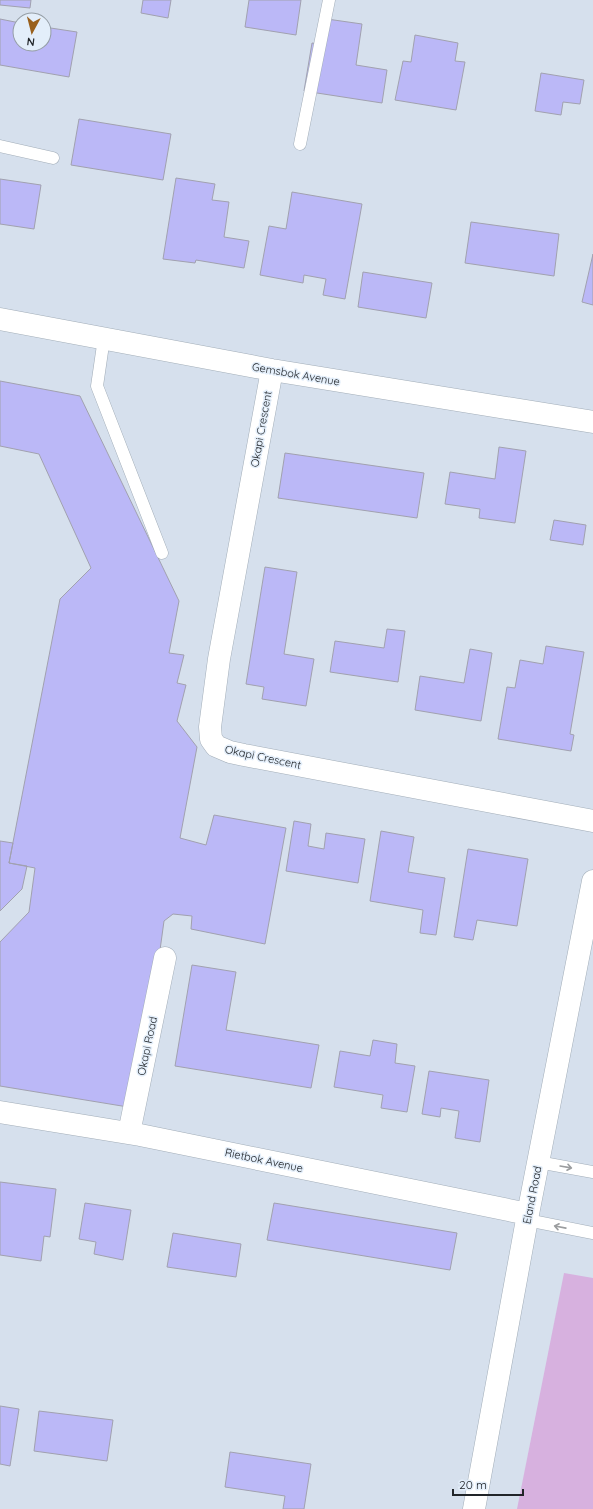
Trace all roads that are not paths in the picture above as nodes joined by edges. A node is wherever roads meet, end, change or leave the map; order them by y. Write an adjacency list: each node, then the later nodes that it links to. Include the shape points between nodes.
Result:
1 (329, 0): 2 (lane)
2 (300, 144)
3 (0, 146): 4 (lane)
4 (53, 158)
5 (0, 319): 6 (street, Gemsbok Avenue)
6 (104, 338): 7 (street, Gemsbok Avenue); 9 (lane, via 97,386)
7 (272, 370): 8 (street, Gemsbok Avenue); 10 (street, Okapi Crescent, via 219,659 210,727 212,742 230,752 244,755)
8 (593, 422)
9 (162, 553)
10 (593, 821)
11 (593, 881): 15 (street, Eland Road)
12 (165, 958): 14 (street, Okapi Road)
13 (0, 1112): 14 (street, Rietbok Avenue)
14 (129, 1133): 17 (street, Rietbok Avenue)
15 (538, 1162): 16 (lane, one-way to 16); 17 (street, Eland Road)
16 (593, 1172)
17 (528, 1217): 18 (lane, one-way to 17); 19 (street, Eland Road)
18 (593, 1233)
19 (474, 1509)

